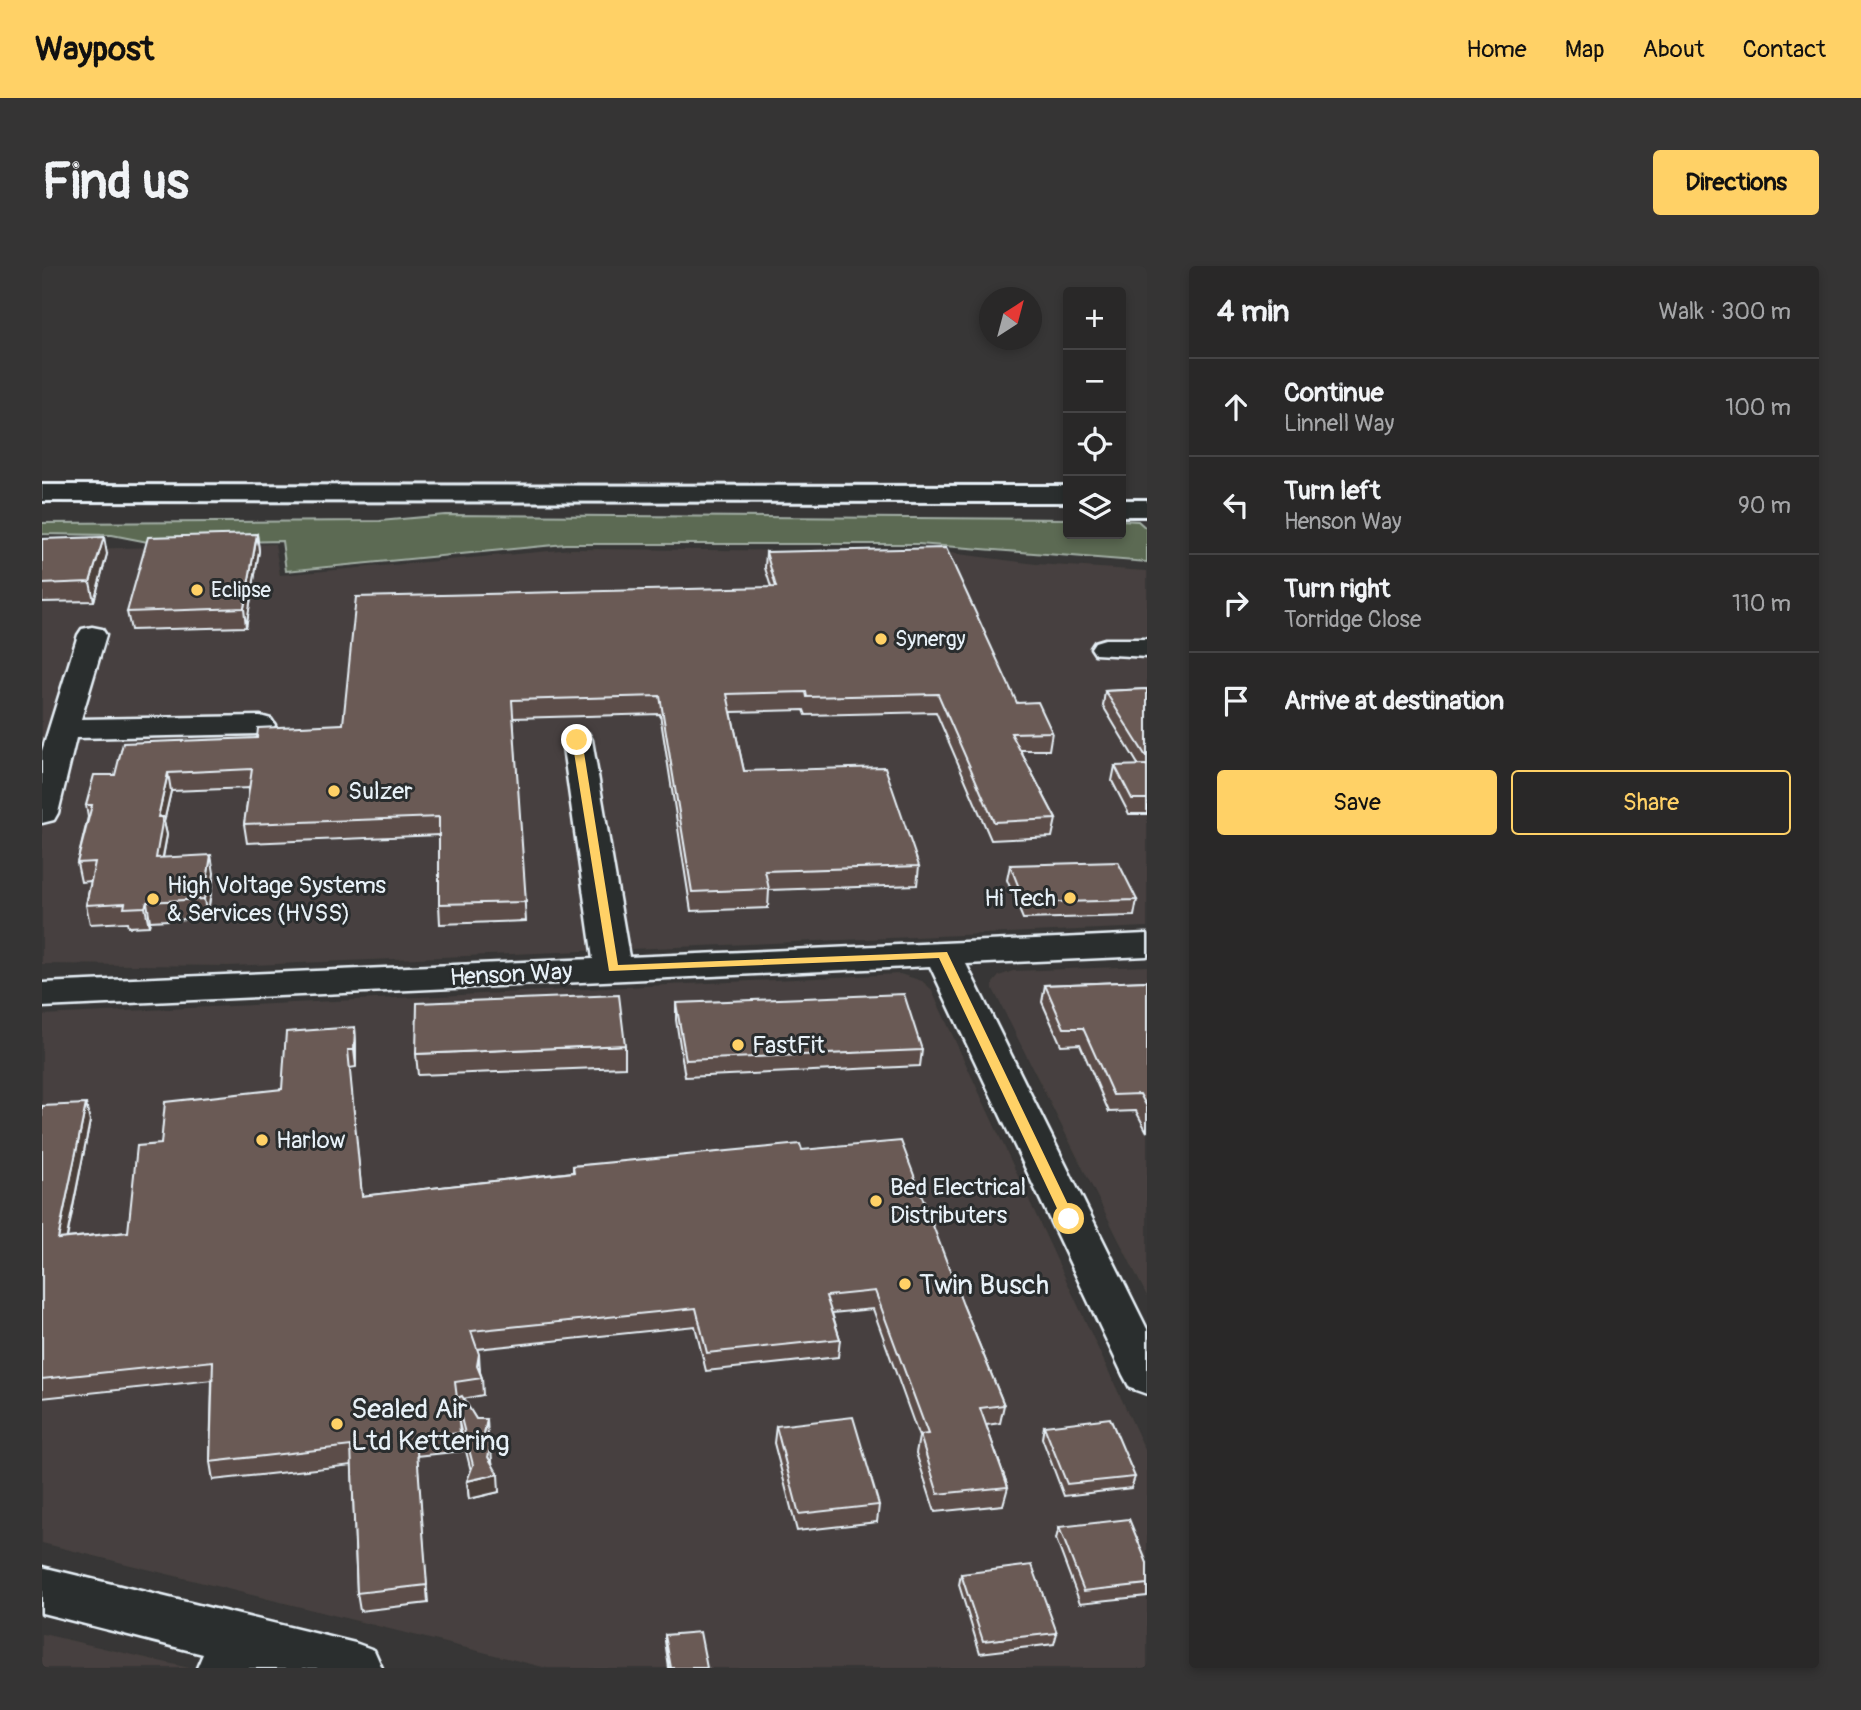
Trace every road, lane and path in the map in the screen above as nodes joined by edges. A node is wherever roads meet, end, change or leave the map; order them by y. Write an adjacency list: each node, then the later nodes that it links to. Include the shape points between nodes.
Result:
1 (42, 493): 2 (highway)
2 (1063, 494)
3 (1126, 494): 4 (highway)
4 (1147, 494)
5 (42, 506): 6 (highway)
6 (1063, 508)
7 (1126, 508): 8 (highway)
8 (1147, 508)
9 (92, 635): 13 (street)
10 (1105, 648): 11 (street)
11 (1147, 648)
12 (260, 725): 13 (street)
13 (63, 729): 15 (street)
14 (577, 740): 18 (street)
15 (42, 813)
16 (1147, 946): 17 (street, Henson Way)
17 (943, 955): 18 (street, Henson Way); 20 (street)
18 (613, 969): 19 (street, Henson Way)
19 (42, 995)
20 (1147, 1375)
21 (42, 1590): 22 (street)
22 (232, 1654): 23 (street)
23 (355, 1668)

